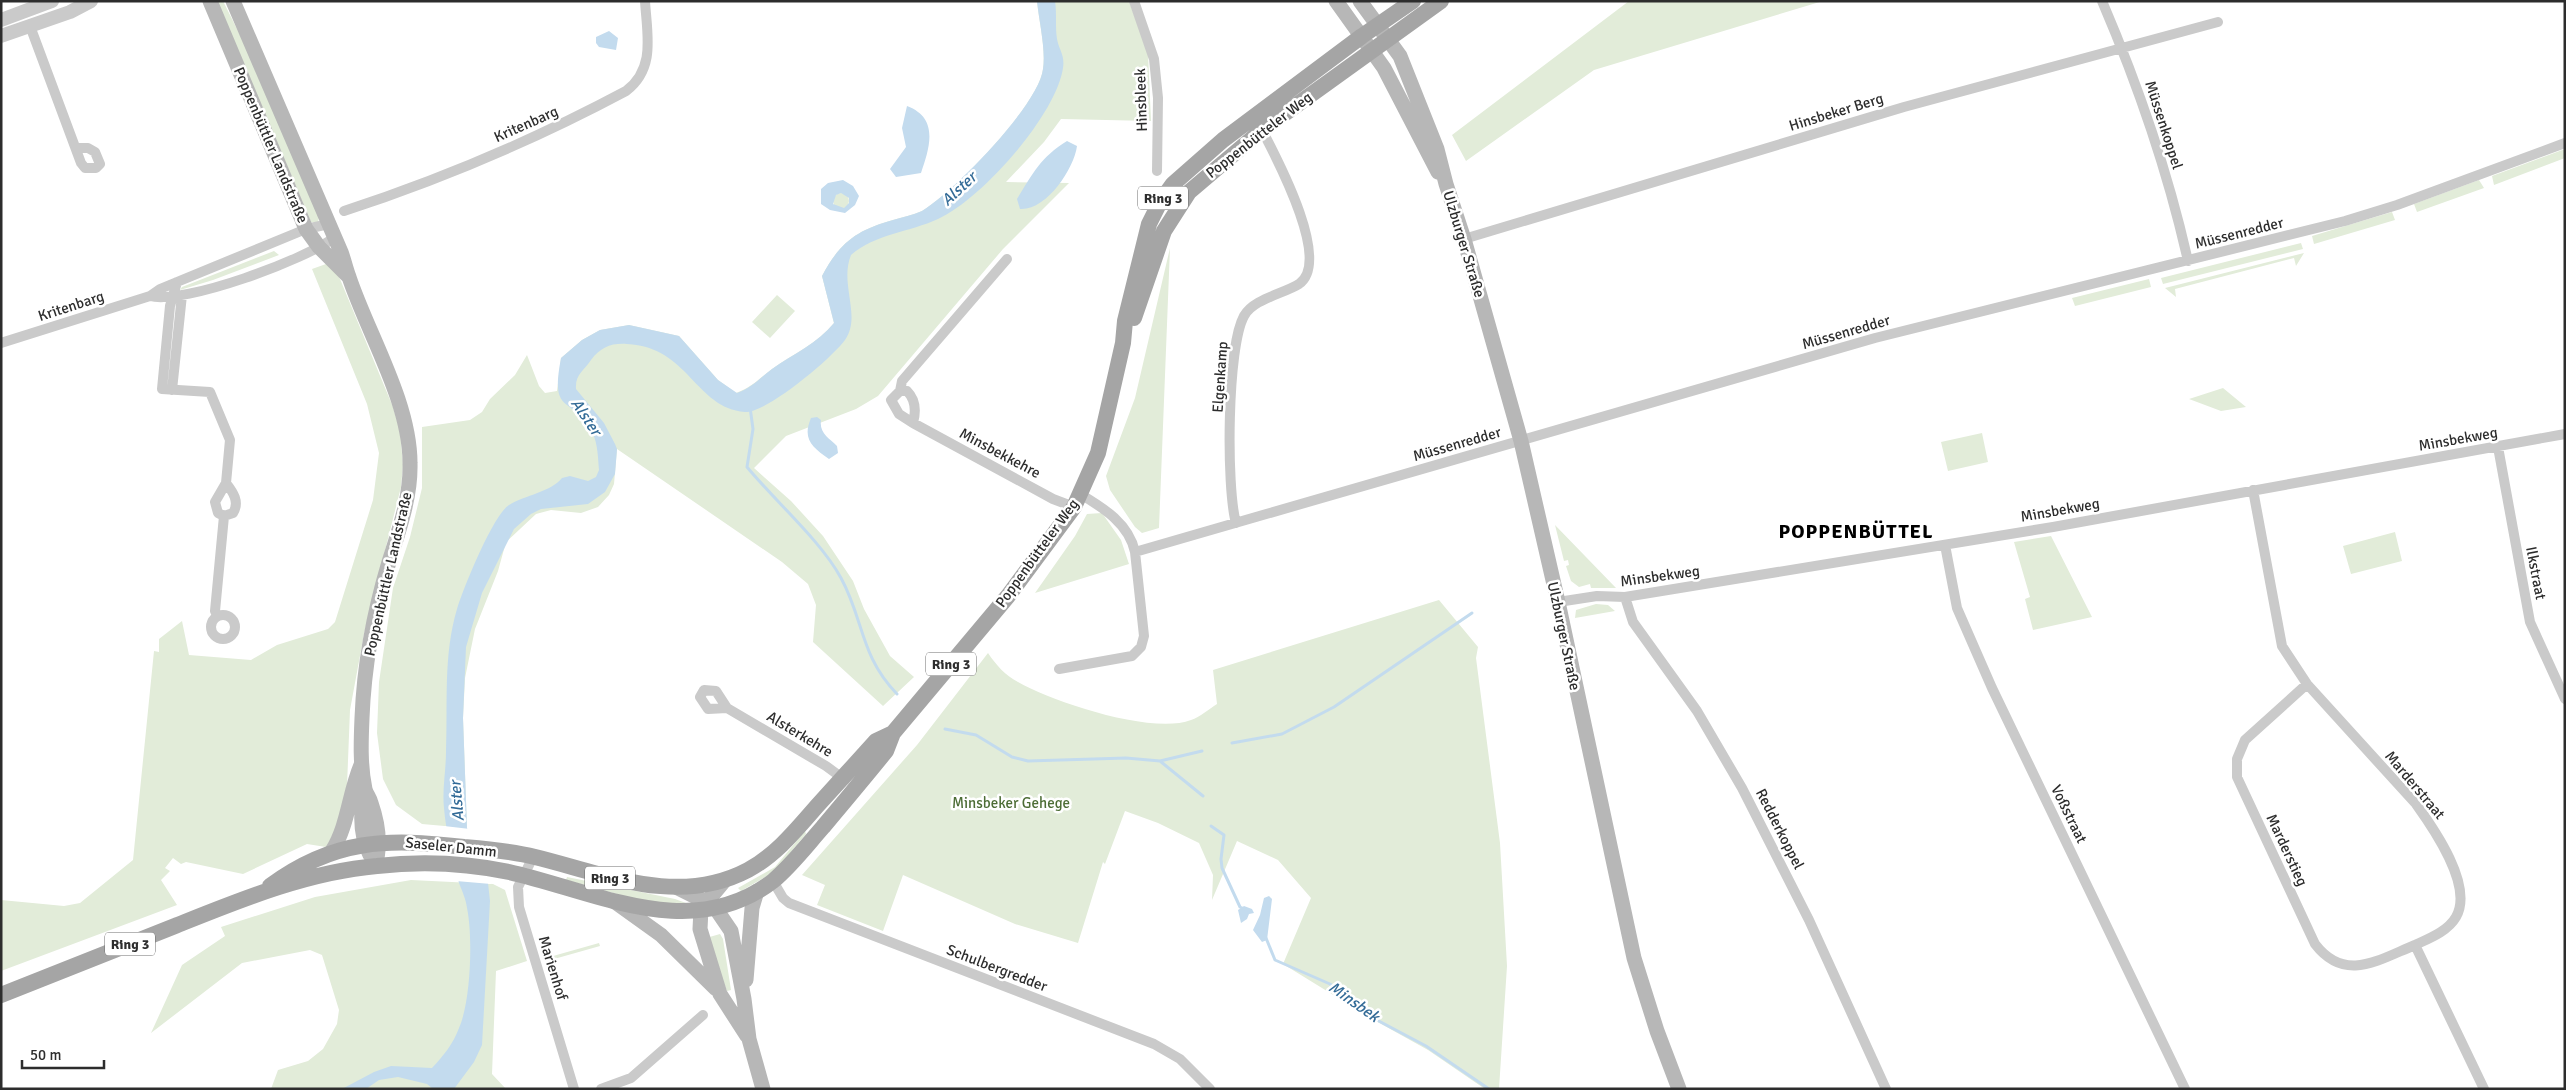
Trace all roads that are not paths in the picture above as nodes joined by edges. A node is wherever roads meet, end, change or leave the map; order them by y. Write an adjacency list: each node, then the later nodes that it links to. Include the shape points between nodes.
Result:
1 (52, 1): 12 (street)
2 (91, 1): 15 (street)
3 (210, 1): 27 (main road, Poppenbüttler Landstraße)
4 (233, 1): 28 (main road, Poppenbüttler Landstraße)
5 (645, 1): 26 (street, Kritenbarg, via 645,69 626,91 560,126 478,162)
6 (1134, 1): 24 (street, Hinsbleek, via 1154,60 1158,98)
7 (1336, 1): 17 (main road, Ulzburger Straße)
8 (1360, 1): 14 (main road, Ulzburger Straße)
9 (1413, 1): 14 (main road, Poppenbütteler Weg / Ring 3)
10 (1440, 1): 18 (main road, Poppenbütteler Weg / Ring 3)
11 (2102, 1): 19 (street, Müssenkoppel)
12 (1, 20)
13 (2218, 22): 19 (street, Hinsbeker Berg)
14 (1379, 24): 17 (main road, Poppenbütteler Weg / Ring 3); 18 (main road, Ulzburger Straße)
15 (30, 26): 16 (street); 23 (street)
16 (1, 36)
17 (1362, 36): 20 (main road, Ulzburger Straße); 38 (main road, Poppenbütteler Weg / Ring 3, via 1223,140 1173,184 1149,224 1125,321)
18 (1389, 38): 20 (main road, Poppenbütteler Weg / Ring 3); 25 (main road, Ulzburger Straße, via 1426,117)
19 (2122, 47): 29 (street, Hinsbeker Berg, via 1904,107); 32 (street, Müssenkoppel, via 2157,147)
20 (1372, 50): 21 (main road, Poppenbütteler Weg / Ring 3); 25 (main road, Ulzburger Straße)
21 (1262, 130): 38 (main road, Poppenbütteler Weg / Ring 3, via 1189,192 1175,211 1164,230 1142,299); 48 (street, Elgenkamp, via 1291,189 1305,232 1310,261 1304,280 1250,308 1242,318 1234,355 1230,442 1231,498)
22 (2565, 143): 32 (street, Müssenredder, via 2397,205)
23 (76, 148)
24 (1157, 171)
25 (1446, 184): 29 (main road, Ulzburger Straße)
26 (344, 211)
27 (306, 229): 28 (street, Kritenbarg); 30 (main road, Poppenbüttler Landstraße); 34 (street, Kritenbarg)
28 (332, 230): 30 (street, Kritenbarg); 33 (main road, Poppenbüttler Landstraße)
29 (1464, 239): 42 (main road, Ulzburger Straße)
30 (319, 248): 33 (main road, Poppenbüttler Landstraße); 36 (street, Kritenbarg, via 240,280)
31 (1007, 259): 39 (street, Minsbekkehre, via 902,381)
32 (2188, 261): 42 (street, Müssenredder, via 1875,338)
33 (348, 277): 59 (main road, Poppenbüttler Landstraße, via 394,390 406,431 410,462 401,529 389,562 367,663 362,711)
34 (177, 282): 35 (street, Kritenbarg); 36 (street)
35 (150, 296): 36 (street, Kritenbarg); 37 (street, Kritenbarg)
36 (177, 296): 44 (street, via 167,390 210,392 229,435)
37 (1, 343)
38 (1123, 343): 46 (main road, Poppenbütteler Weg / Ring 3, via 1098,453)
39 (900, 392): 40 (street, via 907,391 911,396 916,412); 40 (street, Minsbekkehre, via 891,400 899,414)
40 (913, 424): 46 (street, Minsbekkehre, via 1053,499)
41 (2565, 434): 43 (street, Minsbekweg)
42 (1521, 441): 48 (street, Müssenredder); 52 (main road, Ulzburger Straße)
43 (2498, 447): 45 (street, Minsbekweg); 56 (street, Ilkstraat, via 2530,622)
44 (226, 483): 47 (street, via 215,506); 47 (street, via 236,504 233,513)
45 (2253, 490): 49 (street, Minsbekweg); 55 (street, Marderstraat, via 2282,646)
46 (1077, 500): 50 (street, via 1101,506 1121,523 1132,539); 58 (main road, Poppenbütteler Weg / Ring 3, via 1008,596)
47 (224, 516): 53 (street)
48 (1236, 523): 50 (street, Müssenredder)
49 (1944, 546): 51 (street, Minsbekweg); 87 (street, Voßstraat, via 1957,608 1992,688)
50 (1135, 552): 54 (street, via 1144,636 1141,647 1132,656)
51 (1625, 598): 52 (street, Minsbekweg, via 1597,596); 86 (street, Redderkoppel, via 1633,622 1697,711 1742,788 1805,912)
52 (1558, 602): 85 (main road, Ulzburger Straße, via 1623,914 1647,1002)
53 (217, 616)
54 (1059, 669)
55 (2307, 684): 75 (street, Marderstraat, via 2416,804 2432,825 2455,870 2462,896 2457,916 2442,931); 75 (street, Marderstieg, via 2245,740 2236,759 2237,777 2315,944 2325,957 2342,965 2362,966)
56 (2565, 699)
57 (728, 708): 60 (street, Alsterkehre)
58 (893, 733): 60 (main road, Poppenbütteler Weg / Ring 3, via 876,741); 61 (main road, Poppenbütteler Weg / Ring 3, via 886,751)
59 (362, 764): 62 (main road, Poppenbüttler Landstraße, via 371,802); 63 (main road)
60 (842, 778): 61 (street, Alsterkehre); 67 (main road, Poppenbütteler Weg / Ring 3, via 776,850 749,870)
61 (855, 789): 68 (main road, Poppenbütteler Weg / Ring 3)
62 (372, 843): 63 (main road, Saseler Damm / Ring 3); 64 (main road, Saseler Damm / Ring 3, via 426,843); 65 (main road, Poppenbüttler Landstraße)
63 (332, 851): 72 (main road, Saseler Damm / Ring 3, via 293,869)
64 (533, 856): 66 (street, Marienhof); 69 (main road, Saseler Damm / Ring 3, via 621,881)
65 (375, 866): 66 (main road, Saseler Damm / Ring 3, via 431,864 488,868); 72 (main road, Saseler Damm / Ring 3, via 309,878)
66 (522, 876): 73 (main road, Saseler Damm / Ring 3); 81 (street, Marienhof, via 518,887 519,907)
67 (725, 880): 70 (main road, Poppenbütteler Weg / Ring 3); 74 (main road, Poppenbütteler Weg)
68 (772, 881): 71 (main road, Poppenbütteler Weg / Ring 3); 84 (street, Schulbergredder, via 789,903 1154,1044 1180,1059)
69 (651, 886): 70 (main road, Poppenbütteler Weg / Ring 3)
70 (676, 887): 74 (main road, Poppenbütteler Weg)
71 (757, 891): 74 (main road, Poppenbütteler Weg / Ring 3, via 735,901); 78 (main road, via 752,908)
72 (259, 894): 77 (main road, Saseler Damm / Ring 3)
73 (614, 902): 74 (main road, Poppenbütteler Weg / Ring 3, via 674,912); 76 (main road, via 661,934)
74 (707, 905): 76 (main road, via 700,929); 78 (main road, via 731,931)
75 (2415, 944): 88 (street)
76 (720, 994): 80 (main road)
77 (1, 995)
78 (744, 999): 80 (main road)
79 (703, 1015): 82 (street, via 631,1078)
80 (749, 1039): 83 (main road)
81 (574, 1089)
82 (601, 1089)
83 (762, 1089)
84 (1210, 1089)
85 (1679, 1089)
86 (1886, 1089)
87 (2185, 1089)
88 (2484, 1089)

